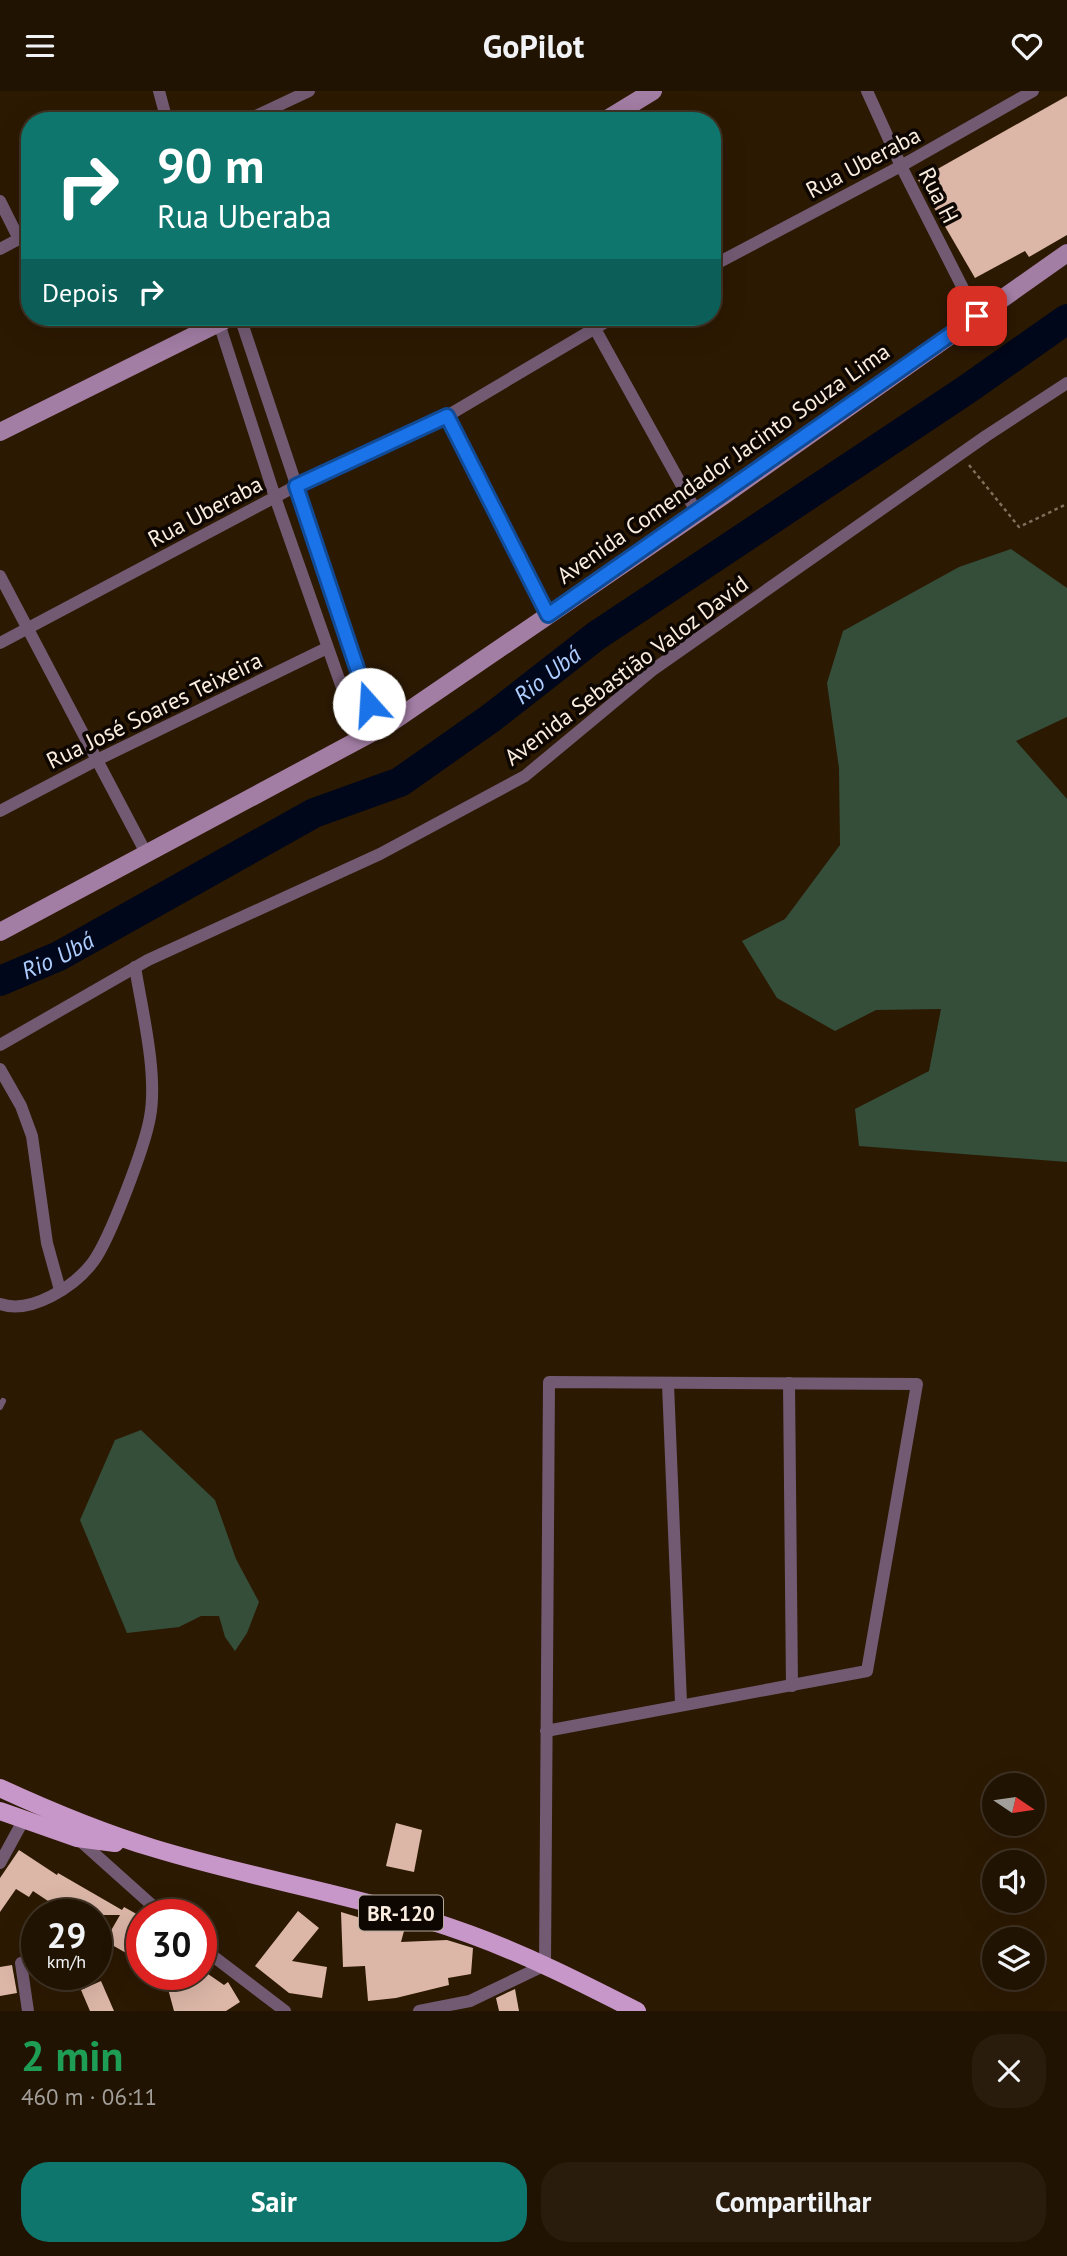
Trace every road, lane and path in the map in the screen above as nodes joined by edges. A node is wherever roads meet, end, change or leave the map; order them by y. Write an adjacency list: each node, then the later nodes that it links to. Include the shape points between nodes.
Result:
1 (159, 91): 6 (street)
2 (309, 91): 7 (street)
3 (653, 91): 8 (street)
4 (867, 91): 9 (street, Rua H)
5 (1033, 91): 9 (street, Rua Uberaba)
6 (165, 112)
7 (264, 112)
8 (619, 112)
9 (901, 166): 15 (street, Rua Uberaba); 16 (street, Rua H)
10 (0, 201): 11 (street)
11 (21, 230)
12 (21, 238): 13 (street)
13 (0, 249)
14 (1067, 253): 16 (street, Avenida Comendador Jacinto Souza Lima)
15 (721, 261)
16 (977, 316): 28 (street, Avenida Comendador Jacinto Souza Lima)
17 (208, 326): 23 (street)
18 (224, 326): 26 (street)
19 (243, 326): 25 (street)
20 (594, 327): 22 (street, Rua Uberaba); 28 (street)
21 (1067, 383): 24 (street, Avenida Sebastião Valoz David)
22 (447, 416): 25 (street, Rua Uberaba); 30 (street)
23 (0, 432)
24 (960, 454): 27 (path, via 1019,527); 40 (street, Avenida Sebastião Valoz David, via 654,669 525,776 380,854)
25 (296, 486): 26 (street, Rua Uberaba); 34 (street)
26 (275, 498): 31 (street, Rua Uberaba); 33 (street)
27 (1067, 504)
28 (697, 513): 30 (street, Avenida Comendador Jacinto Souza Lima)
29 (0, 576): 31 (street)
30 (548, 615): 34 (street, Avenida Comendador Jacinto Souza Lima)
31 (28, 628): 32 (street, Rua Uberaba); 36 (street)
32 (0, 643)
33 (327, 648): 35 (street); 36 (street, Rua José Soares Teixeira)
34 (378, 729): 35 (street, Avenida Comendador Jacinto Souza Lima)
35 (360, 739): 38 (street, Avenida Comendador Jacinto Souza Lima)
36 (97, 760): 37 (street, Rua José Soares Teixeira); 38 (street)
37 (0, 811)
38 (146, 853): 39 (street, Avenida Comendador Jacinto Souza Lima)
39 (0, 932)
40 (135, 967): 41 (street, Avenida Sebastião Valoz David); 43 (street, via 149,1057 150,1116 124,1193 93,1261)
41 (0, 1045)
42 (0, 1069): 43 (street, via 32,1136 47,1243)
43 (60, 1290): 44 (street, via 27,1305)
44 (0, 1304)
45 (789, 1383): 46 (street); 47 (street); 47 (street, via 916,1384 867,1671)
46 (668, 1384): 48 (street); 49 (street, via 549,1382)
47 (792, 1686): 48 (street)
48 (681, 1703): 49 (street)
49 (547, 1731): 59 (street)
50 (0, 1788): 52 (main road, BR-120)
51 (0, 1811): 53 (main road, BR-120)
52 (60, 1815): 54 (street); 55 (main road, BR-120)
53 (23, 1821): 54 (main road, BR-120); 56 (street)
54 (77, 1838): 55 (main road, BR-120); 57 (street)
55 (153, 1848): 59 (main road, BR-120, via 468,1933)
56 (0, 1863)
57 (145, 1899)
58 (217, 1959): 62 (street)
59 (545, 1965): 63 (street, via 470,2001); 64 (main road, BR-120)
60 (25, 1990): 61 (street)
61 (28, 2011)
62 (285, 2011)
63 (419, 2011)
64 (637, 2011)

